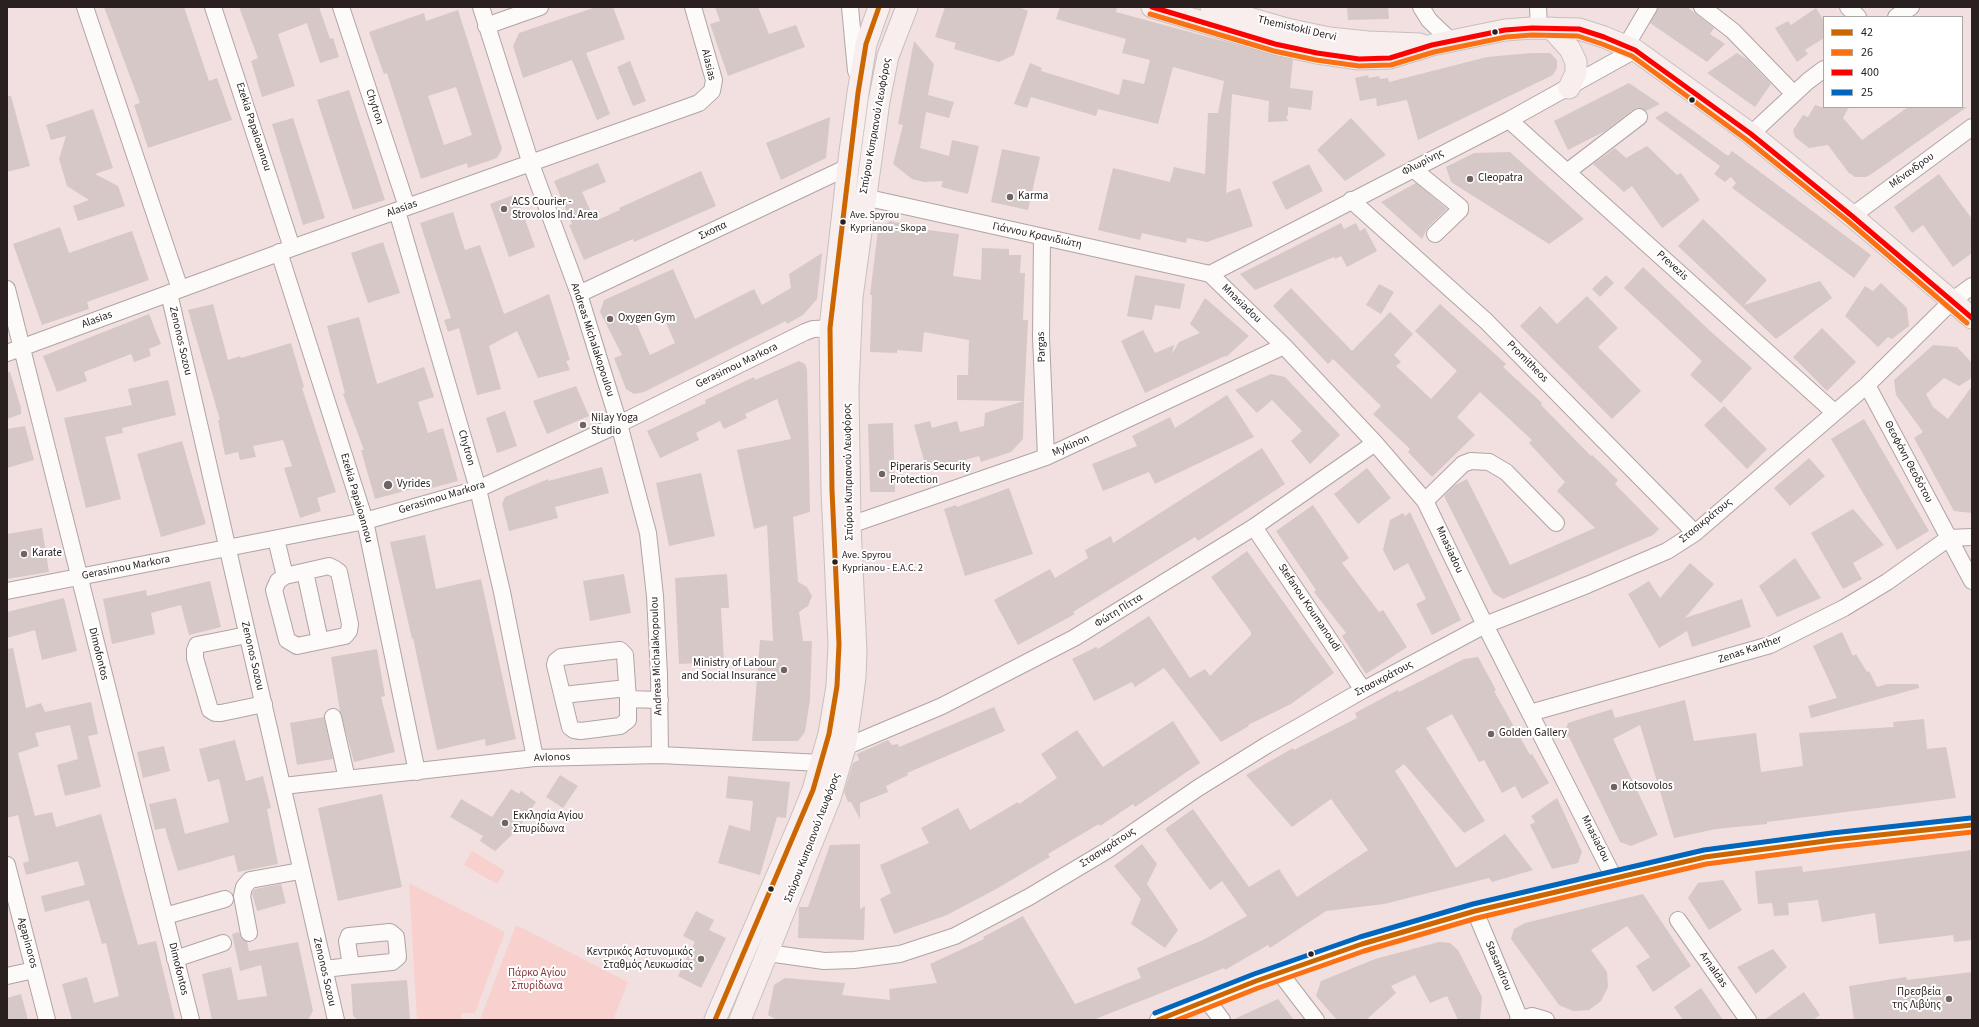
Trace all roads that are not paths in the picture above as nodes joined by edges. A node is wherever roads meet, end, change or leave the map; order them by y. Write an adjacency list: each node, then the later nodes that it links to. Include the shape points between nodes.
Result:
1 (85, 7): 46 (street, Zenonos Sozou)
2 (213, 7): 42 (street, Ezekia Papaioannou)
3 (341, 7): 38 (street, Chytron)
4 (481, 7): 20 (street, Andreas Michalakopoulou)
5 (540, 7): 20 (street)
6 (693, 7): 32 (street, Alasias, via 714,80 712,90 706,98 699,103)
7 (850, 7): 26 (street)
8 (879, 7): 26 (main road, Σπύρου Κυπριανού Λεωφόρος, via 866,44)
9 (907, 7): 36 (main road, Σπύρου Κυπριανού Λεωφόρος, via 888,56)
10 (1152, 7): 22 (main road, Themistokli Dervi, via 1275,44 1359,59 1390,58)
11 (1211, 7): 22 (main road, Themistokli Dervi, via 1329,38)
12 (1421, 7): 22 (street)
13 (1538, 7): 21 (street)
14 (1650, 7): 23 (street)
15 (1702, 7): 27 (street, via 1733,31)
16 (1848, 7): 18 (street)
17 (1911, 7): 19 (street)
18 (1857, 16)
19 (1898, 16)
20 (486, 26): 32 (street, Andreas Michalakopoulou)
21 (1545, 28): 22 (main road, Themistokli Dervi, via 1505,30); 23 (main road, Themistokli Dervi, via 1579,29); 25 (main road, via 1570,49 1576,62 1576,73)
22 (1441, 43)
23 (1630, 48): 25 (street, Φλωρίνης); 31 (main road, Themistokli Dervi)
24 (1823, 70): 27 (street)
25 (1569, 88): 29 (street, Φλωρίνης)
26 (858, 93): 33 (main road, Σπύρου Κυπριανού Λεωφόρος)
27 (1794, 94): 31 (street)
28 (1639, 117): 35 (street)
29 (1509, 120): 34 (street, Φλωρίνης); 35 (street, Prevezis)
30 (1972, 127): 39 (street, Μένανδρου)
31 (1751, 134): 39 (main road, Themistokli Dervi)
32 (531, 164): 38 (street, Alasias); 47 (street, Andreas Michalakopoulou)
33 (848, 167): 47 (street, Σκοπα); 50 (main road, Σπύρου Κυπριανού Λεωφόρος)
34 (1413, 169): 37 (street, Φλωρίνης); 40 (street, via 1460,207 1460,210)
35 (1567, 172): 55 (street, Prevezis)
36 (864, 197): 41 (street, Γιάννου Κρανιδιώτη); 50 (main road, Σπύρου Κυπριανού Λεωφόρος, via 852,297)
37 (1351, 200): 43 (street, Φλωρίνης); 65 (street, Promitheos, via 1486,321)
38 (402, 209): 42 (street, Alasias); 59 (street, Chytron)
39 (1852, 216): 48 (main road, Themistokli Dervi)
40 (1435, 234)
41 (1042, 238): 43 (street, Γιάννου Κρανιδιώτη); 58 (street, Pargas, via 1041,336)
42 (286, 250): 46 (street, Alasias); 61 (street, Ezekia Papaioannou)
43 (1210, 274): 51 (street, Mnasiadou)
44 (1972, 286): 48 (street, Στασικράτους)
45 (7, 289): 52 (street, Dimofontos)
46 (175, 291): 52 (street, Alasias); 69 (street, Zenonos Sozou)
47 (579, 294): 56 (street, Andreas Michalakopoulou)
48 (1953, 300): 49 (main road, Themistokli Dervi); 54 (street, Στασικράτους)
49 (1972, 318)
50 (840, 328): 56 (street, Gerasimou Markora, via 813,329 806,332); 63 (main road, Σπύρου Κυπριανού Λεωφόρος, via 848,389); 88 (main road, Σπύρου Κυπριανού Λεωφόρος, via 832,490 839,644 836,693)
51 (1284, 346): 57 (street, Mnasiadou); 58 (street, Mykinon)
52 (22, 347): 53 (street, Alasias); 72 (street, Dimofontos)
53 (7, 353)
54 (1867, 385): 55 (street, Στασικράτους); 67 (street, Θεοφάνη Θεοδότου)
55 (1834, 412): 65 (street, Στασικράτους)
56 (619, 424): 59 (street, Gerasimou Markora); 81 (street, Andreas Michalakopoulou, via 648,533 656,596)
57 (1375, 442): 60 (street, Mnasiadou); 64 (street, Φώτη Πίττα)
58 (1046, 457): 63 (street, Mykinon)
59 (478, 489): 61 (street, Gerasimou Markora); 87 (street, Chytron, via 502,592)
60 (1425, 501): 62 (street, via 1463,464 1471,461 1489,462 1506,472); 75 (street, Mnasiadou)
61 (365, 521): 68 (street, Gerasimou Markora); 89 (street, Ezekia Papaioannou)
62 (1556, 523)
63 (850, 524): 85 (main road, Σπύρου Κυπριανού Λεωφόρος, via 856,664 852,708)
64 (1254, 527): 78 (street, Stefanou Koumanoudi); 85 (street, Φώτη Πίττα, via 1074,638 942,706)
65 (1695, 533): 75 (street, Στασικράτους, via 1667,551)
66 (1972, 537): 67 (street)
67 (1949, 538): 73 (street, Θεοφάνη Θεοδότου); 83 (street, Zenas Kanther, via 1887,582 1844,608 1770,645)
68 (276, 539): 69 (street, Gerasimou Markora); 71 (street)
69 (228, 549): 72 (street, Gerasimou Markora); 76 (street, Zenonos Sozou)
70 (305, 572): 71 (street); 77 (street); 77 (street, via 329,566 339,572 350,624 349,631 345,636)
71 (285, 576): 77 (street, via 278,581 274,590 287,640 297,646)
72 (79, 577): 74 (street, Gerasimou Markora); 98 (street, Dimofontos)
73 (1972, 581)
74 (7, 590)
75 (1485, 625): 78 (street, Στασικράτους); 83 (street, Mnasiadou)
76 (247, 635): 82 (street, Zenonos Sozou); 82 (street, via 197,645 194,650 195,658 210,710 214,713)
77 (320, 641)
78 (1363, 690): 102 (street, Στασικράτους, via 1198,788 1106,851 1029,897 955,936 900,954 854,960 824,960)
79 (628, 694): 80 (street); 80 (street, via 628,720 620,726 581,731 570,727); 80 (street, via 625,655 620,650 561,657 555,665); 81 (street)
80 (563, 695)
81 (660, 700): 86 (street, Andreas Michalakopoulou)
82 (264, 704): 91 (street, Zenonos Sozou)
83 (1530, 713): 95 (street, Mnasiadou)
84 (333, 717): 90 (street)
85 (844, 746): 102 (main road, Σπύρου Κυπριανού Λεωφόρος, via 828,804)
86 (660, 755): 87 (street, Avlonos); 88 (street, Avlonos)
87 (535, 758): 89 (street, Avlonos)
88 (822, 763): 114 (main road, Σπύρου Κυπριανού Λεωφόρος, via 798,827)
89 (417, 772): 90 (street, Avlonos)
90 (347, 779): 91 (street, Avlonos)
91 (283, 786): 94 (street, Zenonos Sozou)
92 (1972, 825): 95 (street, via 1705,857)
93 (7, 865): 106 (street, Agapinoros)
94 (300, 871): 100 (street, via 250,880 244,886 242,896); 105 (street, Zenonos Sozou)
95 (1614, 878): 97 (street)
96 (226, 899): 98 (street)
97 (1476, 911): 107 (street, via 1362,944); 110 (street, Stasandrou)
98 (165, 916): 103 (street, Dimofontos)
99 (1678, 920): 120 (street, Arnaldas)
100 (248, 933)
101 (223, 944): 103 (street)
102 (768, 953): 115 (main road, Σπύρου Κυπριανού Λεωφόρος)
103 (176, 959): 112 (street, Dimofontos)
104 (351, 966): 105 (street)
105 (324, 969): 113 (street, Zenonos Sozou)
106 (34, 970): 108 (street); 111 (street, Agapinoros)
107 (1280, 974): 109 (street); 118 (street)
108 (7, 976)
109 (1207, 1000): 116 (street); 117 (street)
110 (1519, 1019): 119 (street, via 1532,1016)
111 (48, 1020)
112 (191, 1020)
113 (336, 1020)
114 (716, 1020)
115 (740, 1020)
116 (1158, 1020)
117 (1222, 1020)
118 (1316, 1020)
119 (1546, 1020)
120 (1748, 1020)

